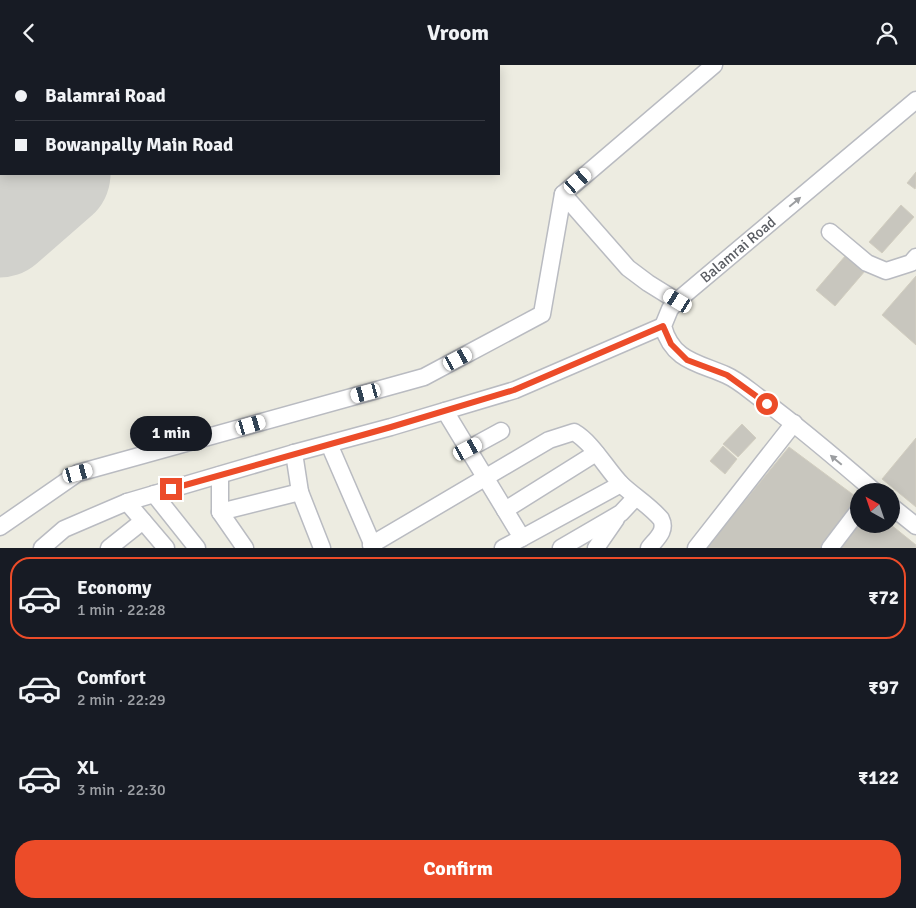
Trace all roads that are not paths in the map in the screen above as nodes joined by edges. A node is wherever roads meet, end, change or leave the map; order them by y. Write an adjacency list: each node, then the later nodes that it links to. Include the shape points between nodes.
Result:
1 (714, 65): 3 (street)
2 (916, 100): 6 (street, Balamrai Road, one-way to 2)
3 (563, 194): 6 (street, via 628,268); 29 (street, via 542,314 424,377 78,473)
4 (830, 232): 5 (street, via 867,263 886,271 911,263)
5 (916, 257)
6 (678, 301): 7 (street, Balamrai Road, via 670,309)
7 (663, 326): 8 (street, via 514,390); 9 (street, via 671,344 687,360 727,375)
8 (445, 411): 11 (street); 12 (street)
9 (794, 423): 17 (street, one-way to 9); 43 (street)
10 (501, 431): 12 (street)
11 (330, 444): 13 (street); 32 (street)
12 (468, 449): 16 (street)
13 (294, 453): 15 (street); 19 (street)
14 (596, 453): 16 (street, via 574,432 549,440); 18 (street); 23 (street)
15 (220, 475): 20 (street); 24 (street)
16 (486, 478): 23 (street); 32 (street)
17 (864, 483)
18 (621, 484): 21 (street); 31 (street)
19 (300, 492): 24 (street); 38 (street)
20 (154, 494): 22 (street); 36 (street)
21 (636, 497): 25 (street); 42 (street, via 663,524 663,531)
22 (126, 502): 27 (street); 33 (street, via 64,529)
23 (505, 510): 31 (street)
24 (220, 512): 37 (street)
25 (621, 513): 40 (street); 41 (street)
26 (900, 514): 30 (street)
27 (143, 521): 34 (street); 35 (street)
28 (850, 522): 44 (street)
29 (0, 527)
30 (916, 527)
31 (522, 538): 39 (street)
32 (372, 546)
33 (42, 548)
34 (109, 548)
35 (166, 548)
36 (197, 548)
37 (245, 548)
38 (322, 548)
39 (503, 548)
40 (561, 548)
41 (596, 548)
42 (649, 548)
43 (696, 548)
44 (830, 548)

